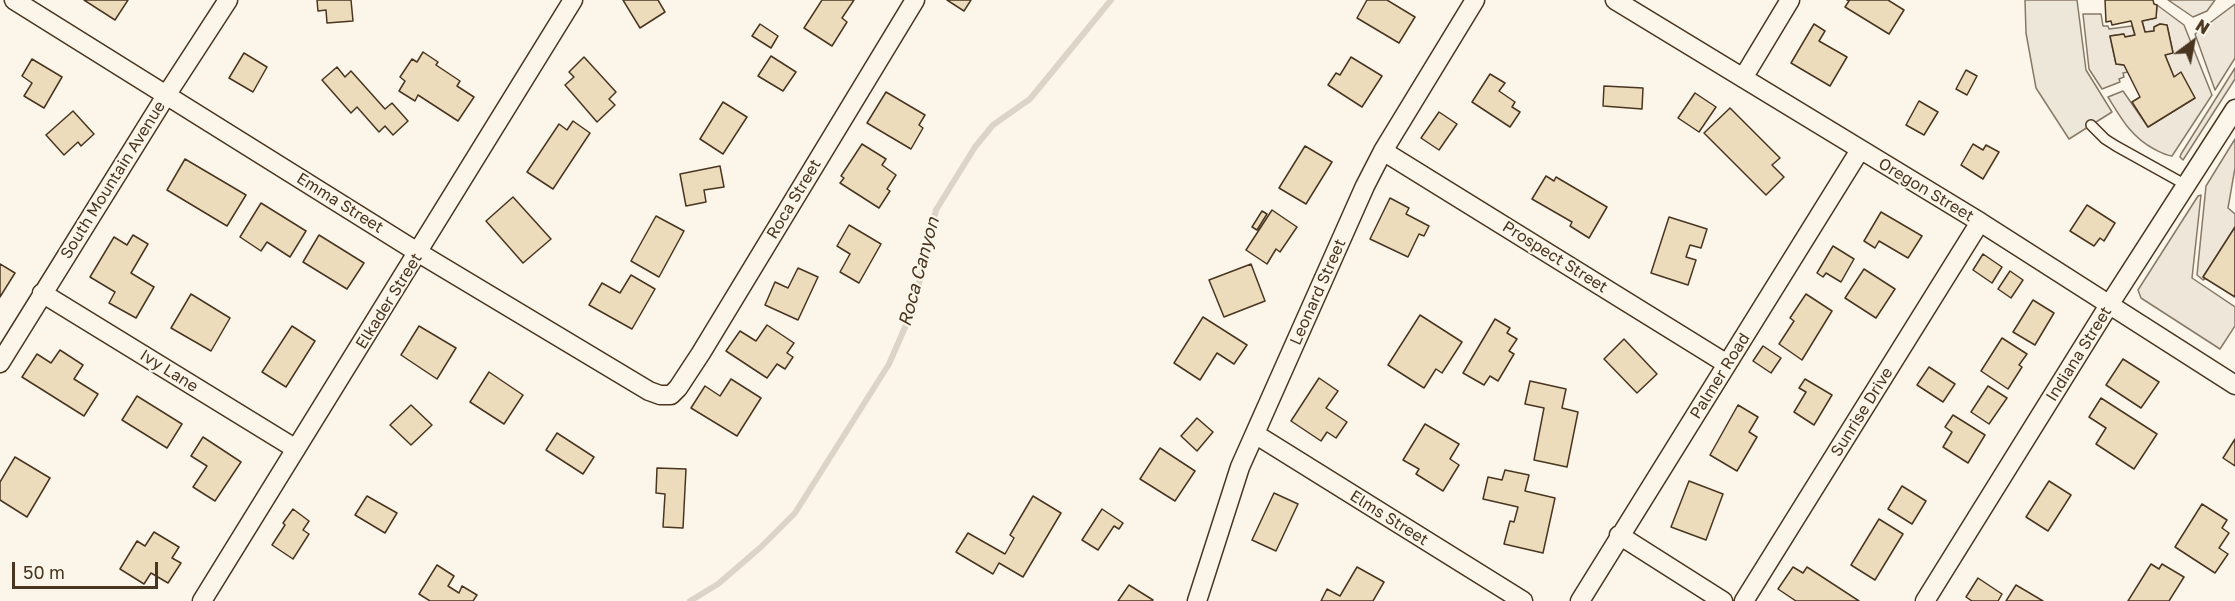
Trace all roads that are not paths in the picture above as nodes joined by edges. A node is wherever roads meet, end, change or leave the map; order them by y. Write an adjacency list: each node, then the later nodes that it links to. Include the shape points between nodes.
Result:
1 (14, 0): 9 (street, Emma Street)
2 (228, 0): 9 (street, South Mountain Avenue)
3 (573, 0): 16 (street, Elkader Street)
4 (915, 0): 22 (street, Roca Street, via 701,353)
5 (1475, 0): 13 (street, Leonard Street)
6 (1615, 0): 8 (street, Oregon Street)
7 (1790, 0): 8 (street)
8 (1743, 78): 12 (street, Oregon Street)
9 (167, 94): 16 (street, Emma Street); 17 (street, South Mountain Avenue)
10 (2235, 109): 14 (street, Indiana Street)
11 (2091, 125): 14 (lane, via 2116,146)
12 (1860, 150): 15 (street, Oregon Street); 20 (street, Palmer Road)
13 (1383, 151): 20 (street, Prospect Street); 23 (street, Leonard Street)
14 (2186, 185): 18 (street, Indiana Street)
15 (1980, 222): 18 (street, Oregon Street); 31 (street, Sunrise Drive)
16 (419, 253): 22 (street, Emma Street, via 649,391); 24 (street, Elkader Street)
17 (42, 293): 19 (street, South Mountain Avenue); 24 (street, Ivy Lane)
18 (2109, 305): 21 (street, Oregon Street); 32 (street, Indiana Street)
19 (3, 351)
20 (1727, 364): 25 (street, Palmer Road)
21 (2235, 384)
22 (671, 395)
23 (1255, 434): 27 (street, Leonard Street, via 1240,467); 28 (street, Elms Street)
24 (296, 449): 26 (street, Elkader Street)
25 (1619, 535): 29 (street, Palmer Road); 30 (street)
26 (202, 601)
27 (1197, 601)
28 (1523, 601)
29 (1580, 601)
30 (1724, 601)
31 (1744, 601)
32 (1925, 601)

